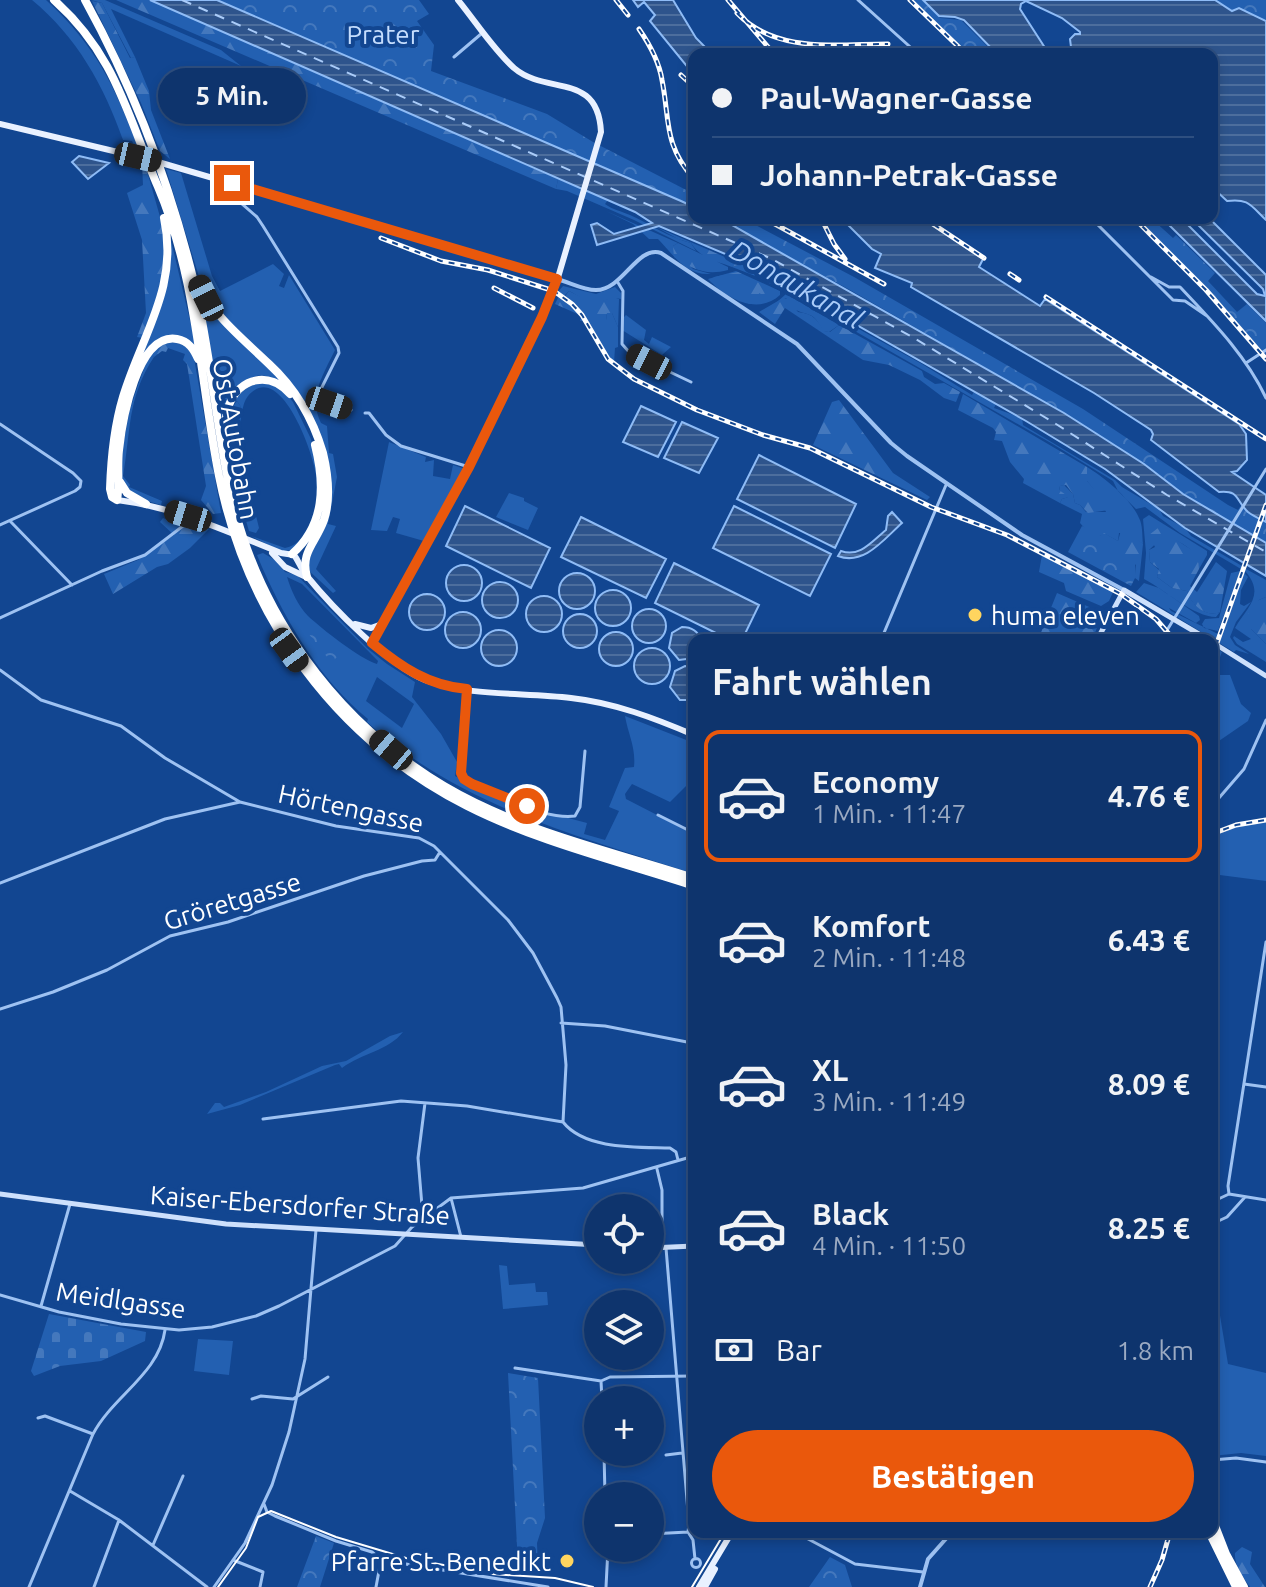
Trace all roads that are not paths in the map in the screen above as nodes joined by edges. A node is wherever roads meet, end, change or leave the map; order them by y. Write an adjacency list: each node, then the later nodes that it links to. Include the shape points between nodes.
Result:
1 (54, 0): 9 (highway, via 104,59)
2 (458, 0): 5 (main road)
3 (858, 0): 6 (street)
4 (86, 2): 9 (highway, via 125,80)
5 (484, 32): 7 (street); 16 (main road, via 521,73 583,93 598,113 599,141)
6 (911, 48)
7 (454, 57)
8 (0, 124): 11 (main road)
9 (148, 147): 10 (highway)
10 (157, 172): 12 (highway, Ost Autobahn); 14 (highway, Ost Autobahn)
11 (217, 178): 16 (main road); 28 (street, via 257,217 338,347 318,395)
12 (158, 186): 25 (highway, Ost Autobahn, via 187,283); 36 (highway, via 168,241 167,278 117,421 110,489)
13 (1097, 224): 15 (street)
14 (187, 255): 31 (highway, Ost Autobahn); 41 (highway, via 215,312 289,385 312,423 328,490 325,517)
15 (1151, 277): 18 (street); 20 (street)
16 (557, 279): 17 (street, via 593,290); 32 (main road)
17 (617, 281): 26 (street, via 623,291 622,344 627,351); 35 (street, via 650,251 661,253 797,344 891,443)
18 (1174, 287): 19 (street); 20 (street)
19 (1185, 292): 21 (street); 22 (street)
20 (1170, 295): 21 (street)
21 (1181, 300): 22 (street)
22 (1207, 316): 24 (street)
23 (1266, 350): 24 (street)
24 (1246, 363): 27 (street)
25 (203, 371): 34 (highway, via 194,350 183,341 165,340 152,348 129,397); 58 (highway, Ost Autobahn, via 216,458 242,560 289,650)
26 (691, 382)
27 (1266, 398)
28 (351, 410)
29 (365, 413): 32 (street, via 401,446)
30 (0, 424): 38 (street, via 81,481 80,487)
31 (224, 458): 42 (highway, via 226,418 237,391 260,379 285,388 309,429 322,481 315,525); 58 (highway, Ost Autobahn, via 253,564)
32 (469, 467): 48 (main road)
33 (1266, 469): 51 (street)
34 (118, 477): 36 (highway); 37 (highway, via 127,493)
35 (946, 484): 45 (street, via 1022,535); 49 (street)
36 (117, 500): 37 (main road)
37 (146, 504): 42 (main road, via 212,525)
38 (10, 521): 39 (street); 44 (street)
39 (0, 525)
40 (183, 526): 44 (street, via 145,555)
41 (314, 541): 42 (highway); 43 (highway, via 304,560)
42 (292, 560): 43 (main road)
43 (307, 577): 47 (main road)
44 (72, 585): 46 (street)
45 (1124, 590): 50 (main road); 52 (main road)
46 (0, 618)
47 (352, 623): 48 (main road, via 371,628); 53 (main road)
48 (382, 624): 53 (main road)
49 (884, 634)
50 (1101, 634)
51 (1165, 634)
52 (1198, 634)
53 (372, 643): 57 (main road, via 424,680)
54 (1218, 646): 56 (main road)
55 (0, 670): 64 (street, via 41,700 121,726)
56 (1266, 676)
57 (467, 689): 61 (main road, via 593,701); 62 (street, via 461,773 472,784 527,806 575,816)
58 (326, 692): 59 (highway)
59 (351, 719): 70 (highway, via 417,769 472,801); 72 (highway, via 413,775 469,807)
60 (1266, 720): 63 (street, via 1244,769)
61 (688, 733)
62 (585, 751)
63 (1218, 799)
64 (240, 802): 67 (street, Hörtengasse, via 336,826 419,838); 71 (street, Hörtengasse, via 165,819)
65 (658, 815): 66 (street)
66 (688, 830)
67 (440, 852): 68 (street); 69 (street, Hörtengasse)
68 (435, 860): 69 (street, Gröretgasse); 74 (street, Gröretgasse, via 364,876 170,936 107,970)
69 (448, 860): 75 (street, Hörtengasse, via 533,953 557,998)
70 (688, 876)
71 (0, 883)
72 (688, 884)
73 (1266, 942): 77 (street)
74 (0, 1009)
75 (561, 1023): 76 (street); 81 (street, Hörtengasse, via 566,1065)
76 (688, 1042)
77 (1244, 1084): 78 (street); 87 (street)
78 (1266, 1087)
79 (425, 1103): 80 (street, via 401,1101); 81 (street); 93 (street, via 418,1158)
80 (263, 1119)
81 (563, 1122): 83 (street, via 593,1141 670,1148)
82 (688, 1158): 83 (street)
83 (678, 1160): 84 (street)
84 (657, 1167): 86 (street); 89 (street, via 583,1188)
85 (0, 1194): 92 (main road, Kaiser-Ebersdorfer Straße)
86 (662, 1194)
87 (1229, 1194): 88 (street); 90 (street)
88 (1245, 1196): 91 (street); 94 (street)
89 (451, 1198): 93 (street, Meidlgasse); 97 (street)
90 (1218, 1199)
91 (1266, 1200)
92 (70, 1204): 95 (main road, Kaiser-Ebersdorfer Straße); 103 (street)
93 (423, 1218): 96 (street, Meidlgasse)
94 (1218, 1221)
95 (316, 1230): 96 (main road, Kaiser-Ebersdorfer Straße); 101 (street)
96 (406, 1234): 97 (main road, Kaiser-Ebersdorfer Straße); 101 (street, Meidlgasse, via 395,1246)
97 (461, 1238): 98 (main road, Kaiser-Ebersdorfer Straße)
98 (584, 1244)
99 (688, 1246): 100 (main road)
100 (664, 1248): 106 (street)
101 (311, 1289): 104 (street, Meidlgasse, via 236,1322); 111 (street)
102 (0, 1295): 103 (street, Meidlgasse)
103 (41, 1306): 104 (street, Meidlgasse)
104 (165, 1330): 114 (street, via 156,1360)
105 (515, 1368): 109 (street)
106 (675, 1376): 107 (street); 109 (street); 115 (street)
107 (688, 1376)
108 (328, 1377): 111 (street)
109 (601, 1381): 110 (street)
110 (601, 1386)
111 (298, 1397): 112 (street); 121 (street)
112 (252, 1399)
113 (38, 1418): 114 (street)
114 (93, 1434): 120 (street)
115 (682, 1453): 116 (street); 122 (street)
116 (666, 1455)
117 (1218, 1460): 118 (street)
118 (1266, 1462)
119 (183, 1476): 132 (street)
120 (70, 1491): 123 (street); 138 (street)
121 (264, 1504): 134 (street); 135 (street, via 275,1516)
122 (688, 1514)
123 (119, 1520): 132 (street); 139 (street)
124 (688, 1532): 125 (street)
125 (664, 1533)
126 (1218, 1533): 149 (highway)
127 (692, 1538): 133 (street)
128 (731, 1538): 146 (main road)
129 (806, 1538): 137 (street, via 855,1564)
130 (947, 1538): 137 (street)
131 (1212, 1538): 148 (highway)
132 (153, 1545): 140 (street)
133 (695, 1559)
134 (233, 1560): 141 (street); 142 (street, via 263,1573)
135 (381, 1560): 143 (street); 144 (street)
136 (607, 1562): 145 (street)
137 (923, 1572): 147 (street)
138 (29, 1587)
139 (94, 1587)
140 (207, 1587)
141 (214, 1587)
142 (260, 1587)
143 (376, 1587)
144 (548, 1587)
145 (606, 1587)
146 (702, 1587)
147 (920, 1587)
148 (1236, 1587)
149 (1244, 1587)

